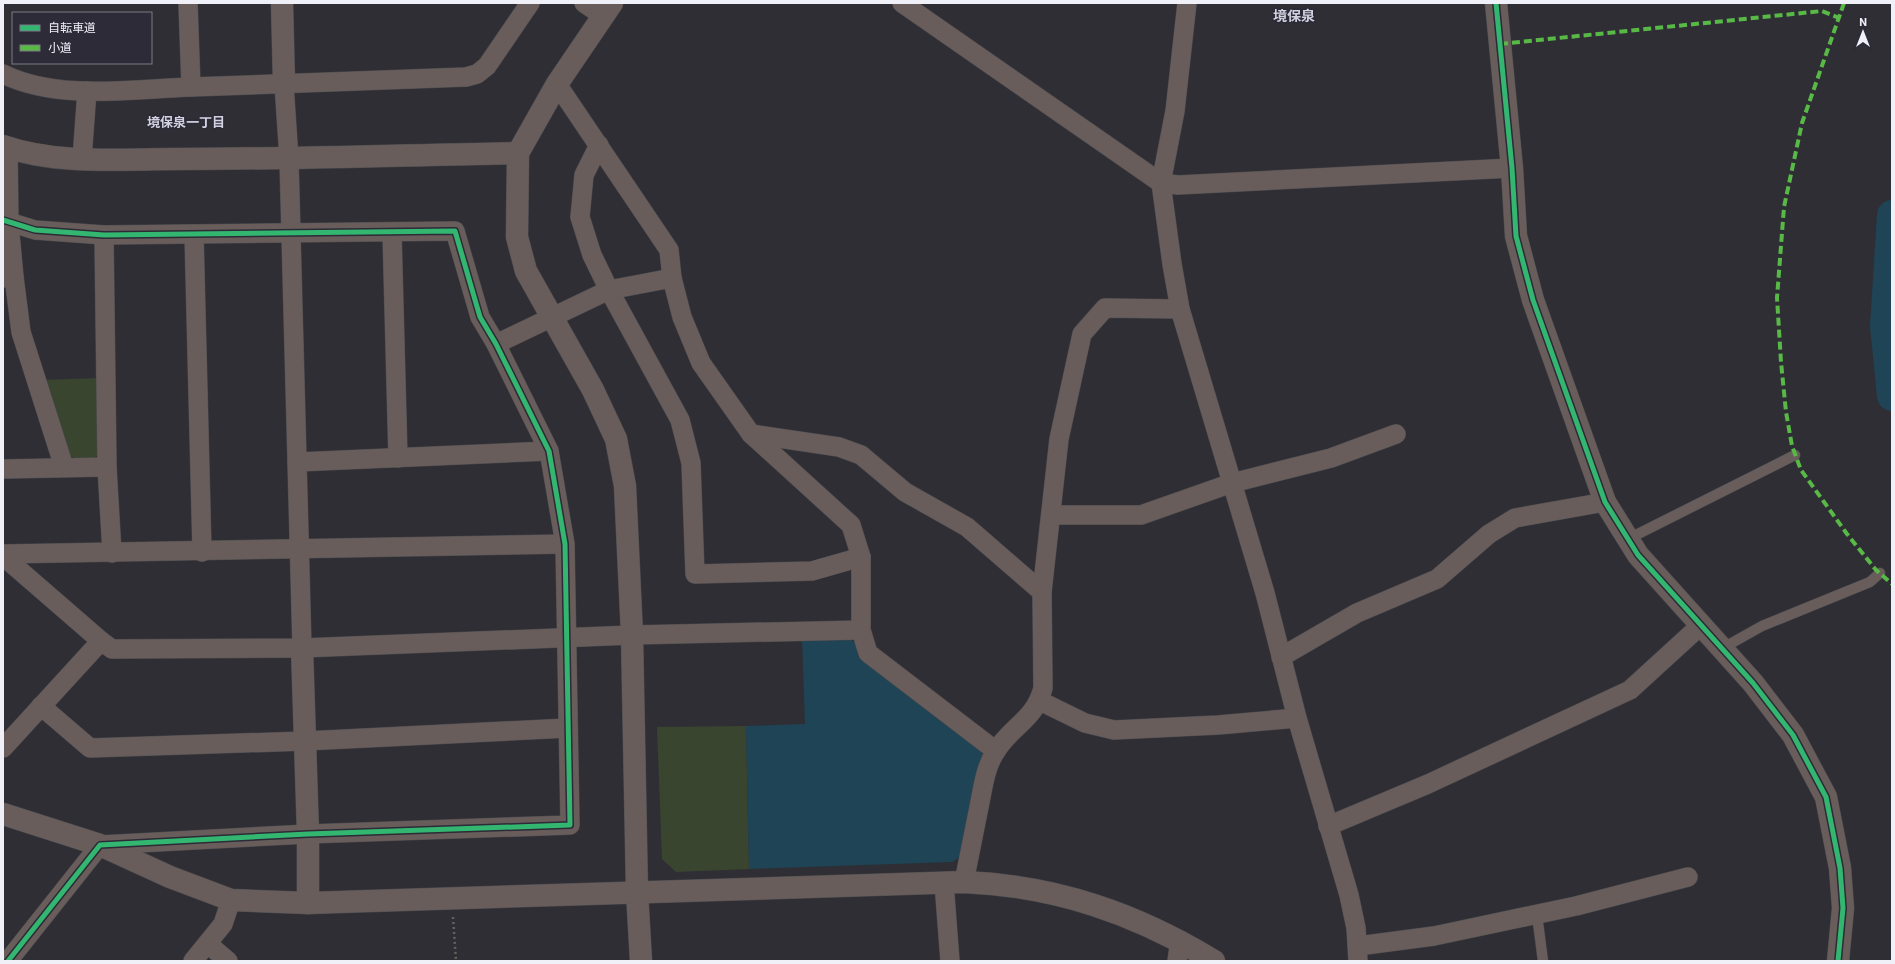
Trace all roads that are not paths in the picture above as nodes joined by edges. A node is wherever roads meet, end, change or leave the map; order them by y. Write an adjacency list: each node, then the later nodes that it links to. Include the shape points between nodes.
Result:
1 (188, 3): 12 (street)
2 (282, 3): 10 (street)
3 (530, 3): 10 (street, via 487,66 477,74 466,77)
4 (584, 3): 8 (street)
5 (902, 3): 20 (street)
6 (1186, 3): 20 (street, via 1175,111)
7 (1496, 3): 19 (street)
8 (608, 10): 11 (street)
9 (3, 74): 13 (street, via 17,81 52,89)
10 (284, 84): 12 (street); 18 (street)
11 (557, 84): 14 (street); 16 (street)
12 (191, 87): 13 (street)
13 (87, 90): 17 (street)
14 (599, 145): 27 (street, via 669,250); 28 (street, via 584,176 580,217 592,255)
15 (5, 147): 17 (street, via 22,152); 21 (street)
16 (518, 154): 18 (street); 30 (street, via 517,236 526,271)
17 (82, 159): 18 (street)
18 (289, 159): 22 (street)
19 (1512, 168): 20 (street, via 1178,185); 42 (street, via 1516,236 1531,293)
20 (1161, 183): 29 (street)
21 (6, 222): 25 (street, via 35,230); 26 (street)
22 (290, 232): 23 (street); 24 (street); 37 (street)
23 (392, 232): 31 (street, via 455,231 480,316); 36 (street)
24 (194, 234): 25 (street); 47 (street)
25 (104, 235): 39 (street)
26 (8, 278): 38 (street, via 21,332)
27 (672, 278): 28 (street); 32 (street, via 682,317 701,363)
28 (609, 290): 30 (street); 50 (street, via 680,420 691,463 694,574 812,570)
29 (1180, 309): 41 (street); 43 (street, via 1105,308 1082,334 1059,439)
30 (552, 317): 31 (street); 55 (street, via 593,390 616,439 625,486)
31 (496, 344): 34 (street)
32 (751, 434): 50 (street, via 851,525); 52 (street, via 839,447 861,454 905,492 967,526)
33 (1396, 434): 41 (street, via 1331,458)
34 (549, 451): 36 (street); 45 (street)
35 (1795, 454): 44 (lane)
36 (398, 458): 37 (street)
37 (297, 462): 46 (street)
38 (64, 467): 39 (street); 40 (street)
39 (107, 467): 48 (street)
40 (3, 469)
41 (1232, 483): 43 (street, via 1142,515); 60 (street)
42 (1605, 502): 44 (street); 60 (street, via 1515,518 1489,534 1437,578 1357,613)
43 (1051, 515): 52 (street)
44 (1628, 539): 53 (street, via 1638,555)
45 (564, 544): 46 (street); 56 (street)
46 (300, 550): 47 (street); 58 (street)
47 (202, 552): 48 (street)
48 (112, 553): 49 (street)
49 (3, 555): 57 (street)
50 (861, 557): 54 (street)
51 (1880, 573): 59 (lane, via 1870,582 1762,626)
52 (1042, 592): 61 (street, via 1043,688)
53 (1700, 626): 59 (street); 69 (street, via 1630,690 1428,784)
54 (862, 630): 55 (street); 67 (street, via 868,653)
55 (632, 635): 56 (street); 74 (street)
56 (566, 638): 58 (street); 64 (street)
57 (101, 642): 58 (street, via 112,649); 62 (street)
58 (302, 648): 65 (street)
59 (1722, 649): 88 (street, via 1753,683 1792,735 1826,796 1841,876 1843,908)
60 (1281, 657): 63 (street)
61 (1040, 701): 63 (street, via 1085,723 1114,730); 67 (street)
62 (41, 706): 65 (street, via 90,748); 66 (street)
63 (1297, 718): 69 (street)
64 (568, 728): 65 (street); 70 (street, via 570,825)
65 (305, 741): 70 (street)
66 (3, 748)
67 (996, 751): 73 (street, via 986,773)
68 (3, 814): 71 (street)
69 (1328, 826): 80 (street, via 1349,895)
70 (308, 834): 71 (street); 76 (street)
71 (100, 845): 75 (street, via 170,877); 81 (street)
72 (1688, 877): 77 (street)
73 (954, 882): 74 (street); 79 (street, via 1002,883 1058,894 1127,916); 85 (street)
74 (637, 892): 76 (street); 84 (street)
75 (231, 900): 76 (street); 78 (street, via 223,924)
76 (308, 903)
77 (1536, 915): 80 (street); 87 (lane)
78 (208, 944): 82 (street); 83 (street)
79 (1179, 951): 86 (street)
80 (1358, 953)
81 (8, 961)
82 (193, 961)
83 (228, 961)
84 (641, 961)
85 (950, 961)
86 (1214, 961)
87 (1543, 961)
88 (1838, 961)

